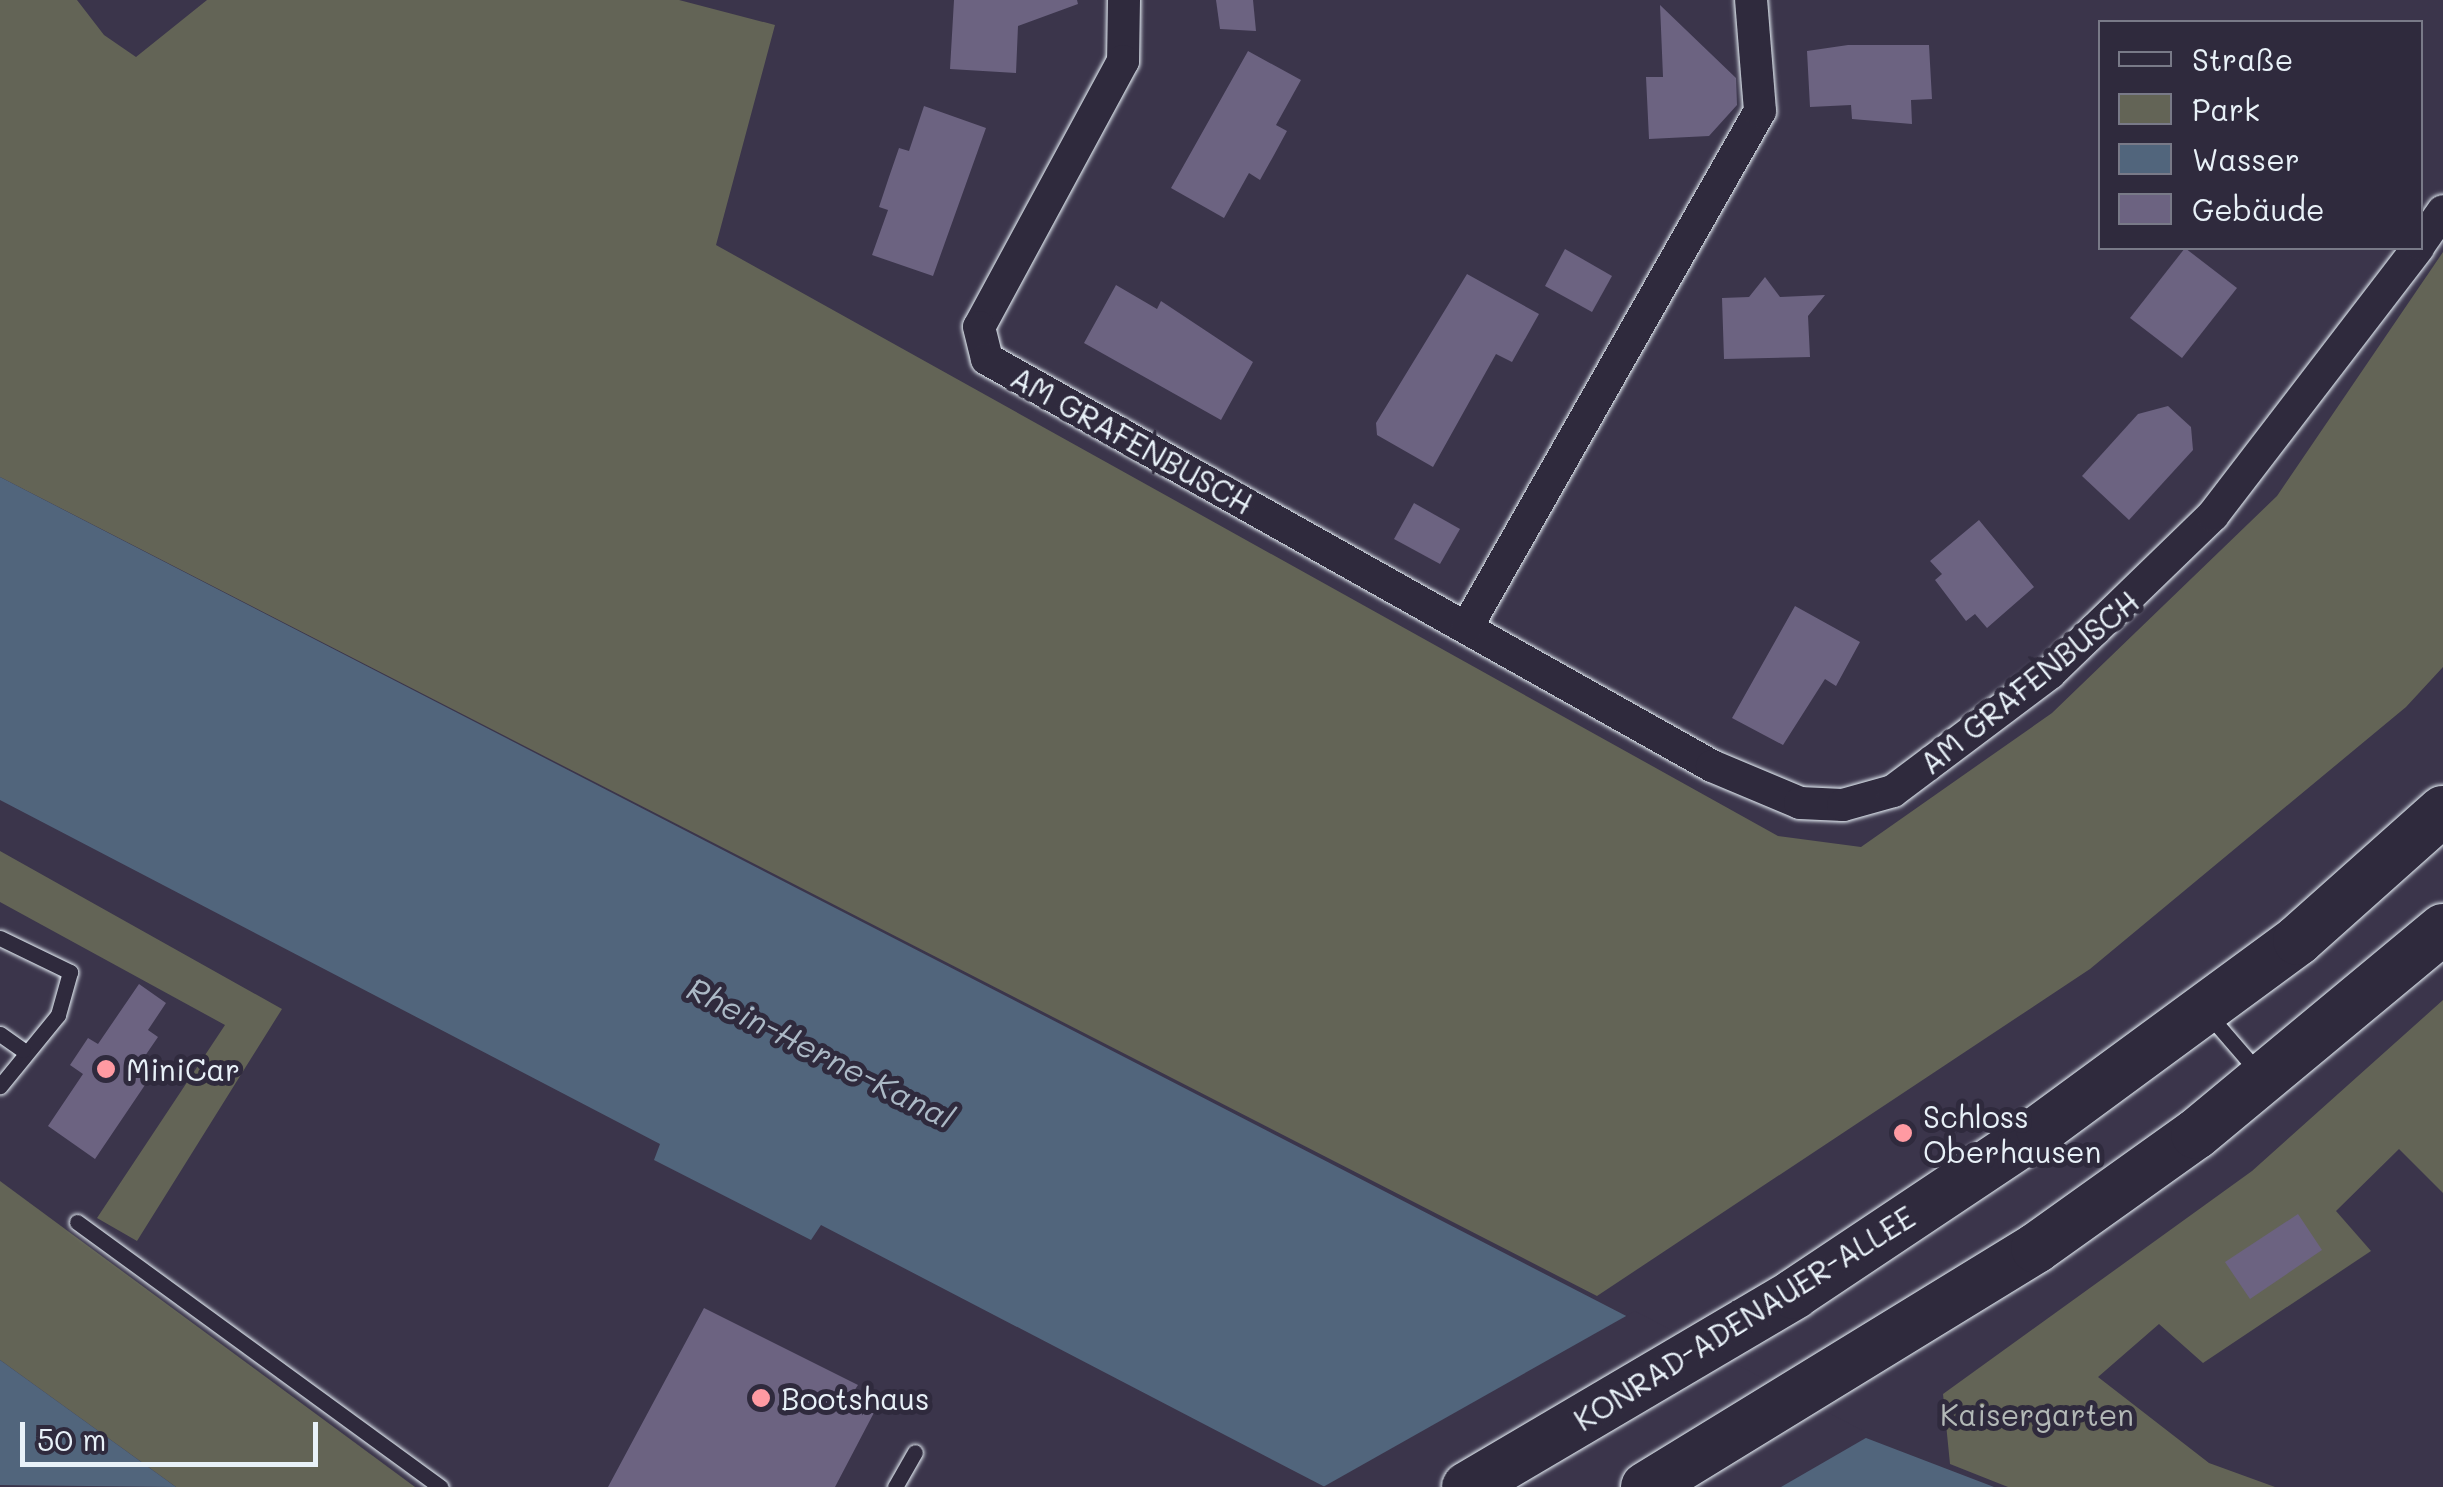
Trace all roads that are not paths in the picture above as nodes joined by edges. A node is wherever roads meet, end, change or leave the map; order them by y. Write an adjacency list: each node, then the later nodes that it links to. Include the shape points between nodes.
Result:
1 (1124, 0): 7 (street, AM GRAFENBUSCH, via 1124,61 978,327 987,360)
2 (1781, 0): 3 (street)
3 (1751, 1): 7 (street, via 1760,111)
4 (2443, 211): 5 (street, AM GRAFENBUSCH)
5 (2423, 240)
6 (2416, 250): 7 (street, AM GRAFENBUSCH, via 2280,435 2177,555 2050,673 1892,791 1843,805 1773,796)
7 (1467, 627)
8 (2443, 811): 11 (main road, KONRAD-ADENAUER-ALLEE)
9 (2443, 929): 14 (main road)
10 (1, 934): 13 (lane, via 70,972 58,1015)
11 (2206, 1012): 14 (lane); 20 (main road, KONRAD-ADENAUER-ALLEE, via 1794,1294)
12 (0, 1034): 13 (lane)
13 (23, 1050): 15 (lane)
14 (2265, 1080): 21 (main road, via 2036,1248)
15 (0, 1086)
16 (77, 1222): 18 (lane)
17 (915, 1452): 19 (lane)
18 (441, 1487)
19 (895, 1487)
20 (1467, 1487)
21 (1646, 1487)

